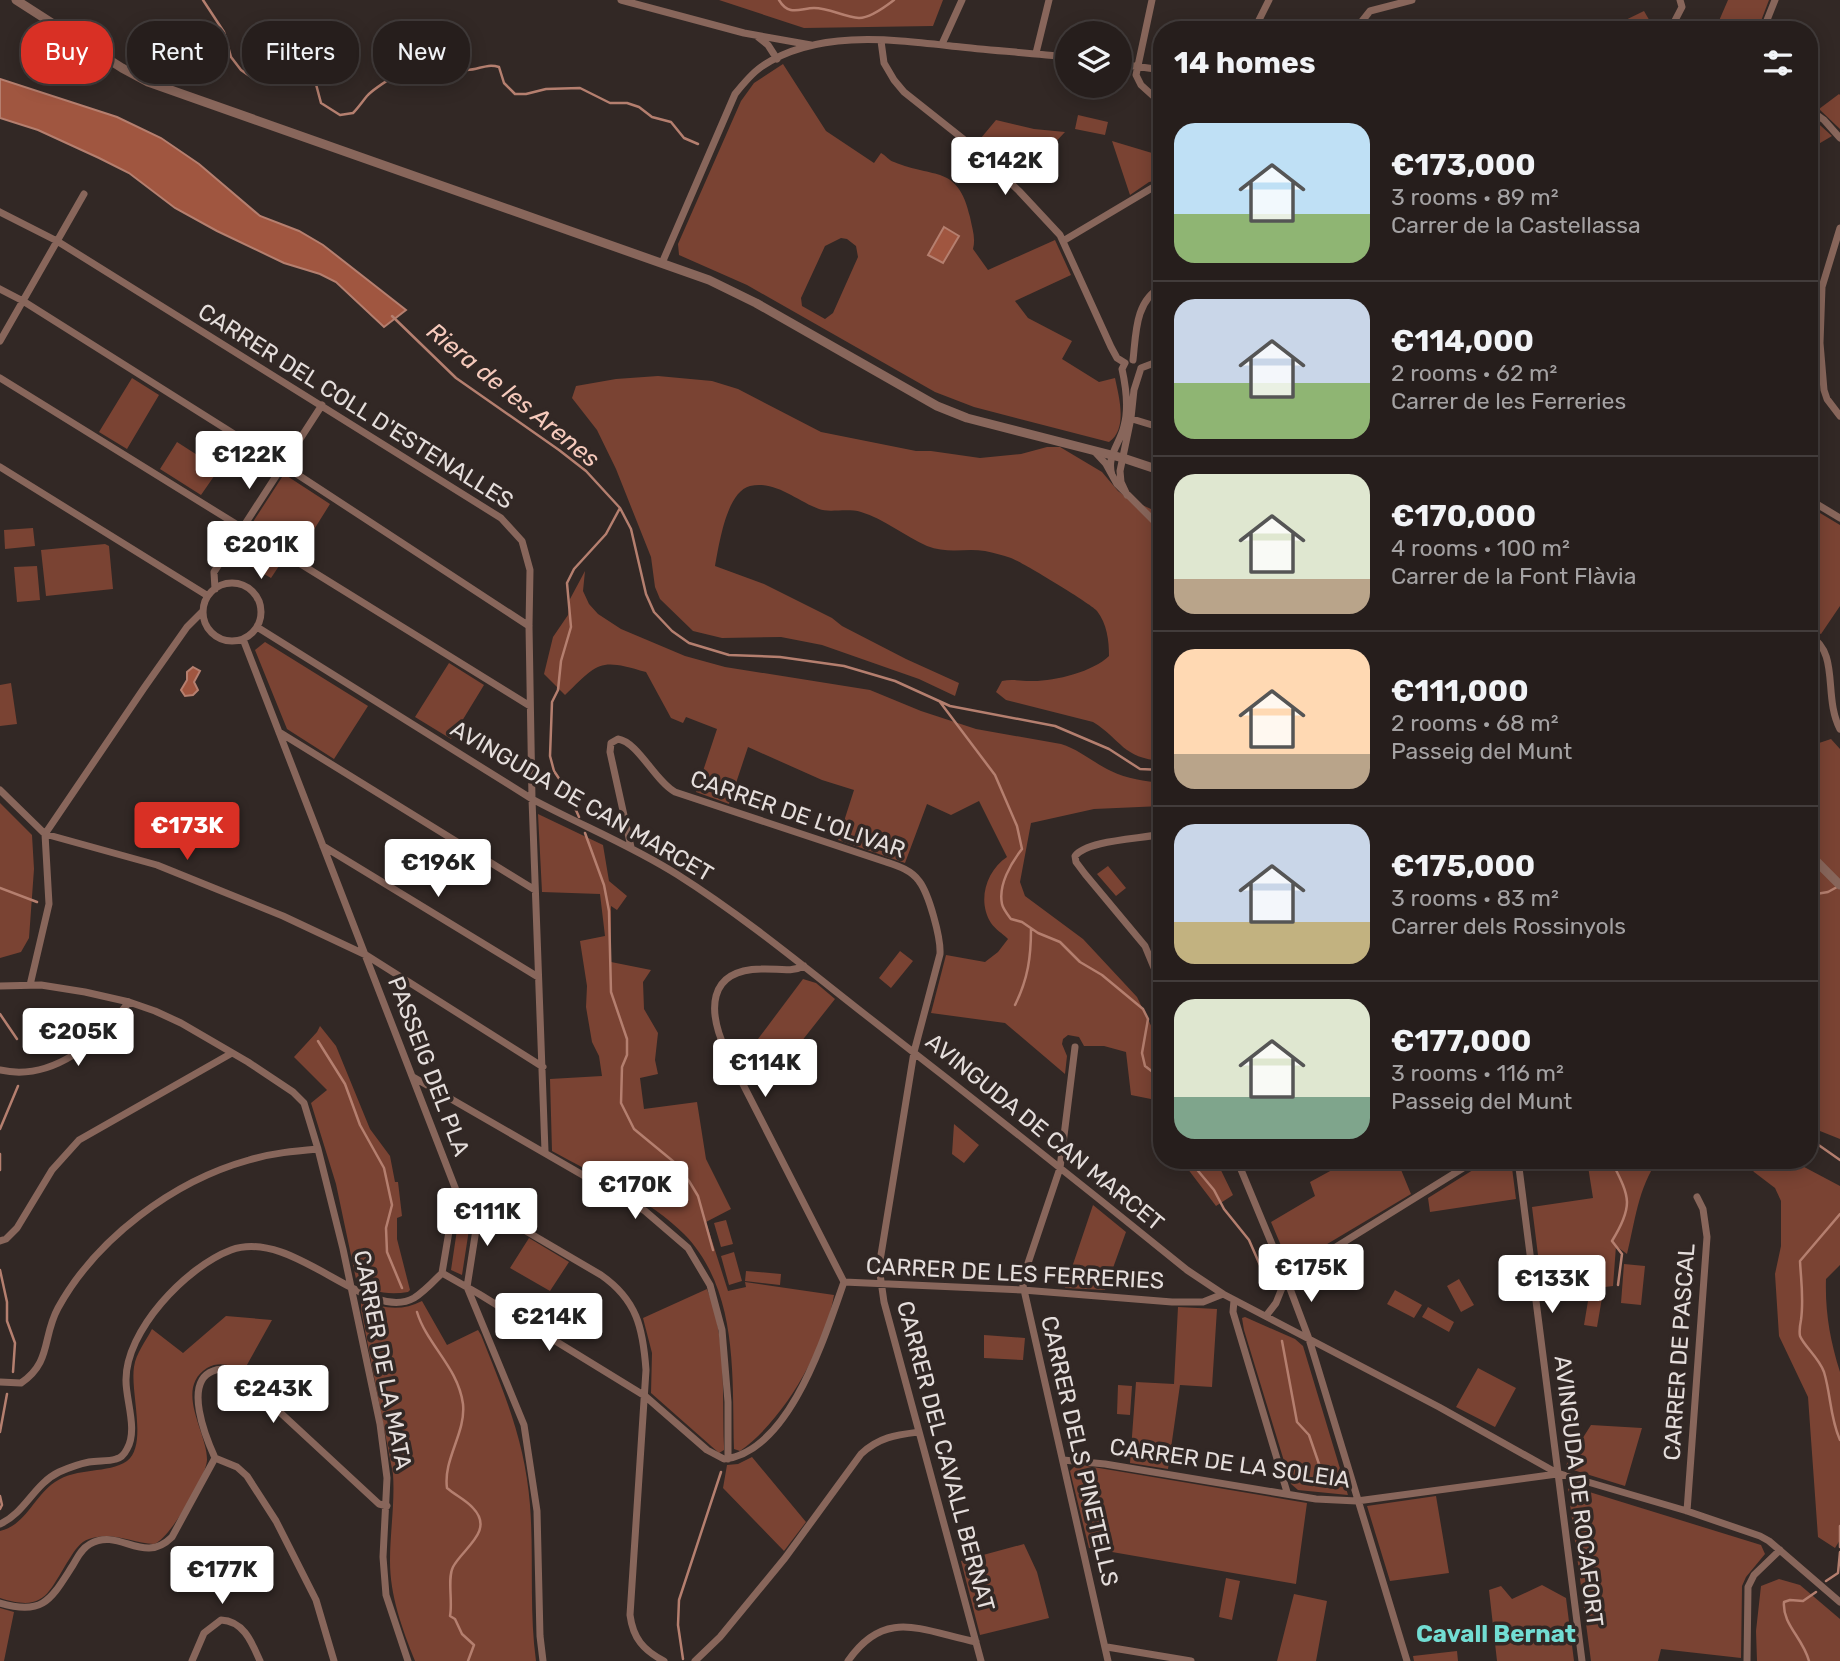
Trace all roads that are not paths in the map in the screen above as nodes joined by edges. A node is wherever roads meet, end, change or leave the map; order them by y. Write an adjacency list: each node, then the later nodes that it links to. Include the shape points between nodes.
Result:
1 (16, 0): 35 (street, via 148,82)
2 (621, 0): 16 (street)
3 (962, 0): 18 (street)
4 (1049, 0): 20 (street)
5 (1152, 0): 24 (street)
6 (1269, 0): 12 (street)
7 (1368, 0): 11 (street)
8 (1412, 0): 11 (street)
9 (1680, 0): 14 (street, via 1682,7)
10 (1775, 0): 15 (street)
11 (1370, 11): 13 (street)
12 (1258, 21)
13 (1362, 21)
14 (1675, 21)
15 (1767, 21)
16 (754, 35): 19 (street); 22 (street)
17 (881, 41): 18 (street); 19 (street); 34 (street, via 884,63 904,92 967,142)
18 (942, 44): 20 (street)
19 (815, 46): 22 (street)
20 (1036, 53): 21 (street)
21 (1055, 55)
22 (777, 59): 35 (street, via 751,75 735,94)
23 (1132, 66): 24 (street)
24 (1137, 67): 25 (street); 26 (street, via 1141,85)
25 (1153, 69)
26 (1153, 96)
27 (1818, 116): 28 (street)
28 (1840, 138)
29 (1152, 188): 34 (street)
30 (84, 194): 33 (street)
31 (0, 212): 33 (street, CARRER DEL COLL D'ESTENALLES)
32 (1840, 228): 47 (street, via 1825,272 1821,308 1824,390)
33 (57, 241): 38 (street); 46 (street, CARRER DEL COLL D'ESTENALLES)
34 (1063, 241): 40 (street, via 1117,358)
35 (663, 264): 50 (street, via 726,287 937,406)
36 (0, 289): 38 (street)
37 (1153, 294): 40 (street, via 1142,307)
38 (23, 301): 39 (street); 54 (street)
39 (0, 341)
40 (1129, 361): 42 (street); 43 (street, via 1122,369)
41 (1153, 364): 42 (street)
42 (1142, 368): 44 (street)
43 (1124, 376): 44 (street, via 1130,380); 48 (street)
44 (1139, 377): 48 (street)
45 (0, 378): 63 (street)
46 (321, 405): 54 (street); 67 (street, CARRER DEL COLL D'ESTENALLES, via 501,518 516,532 530,570)
47 (1840, 416)
48 (1129, 418): 49 (street); 51 (street); 52 (street)
49 (1153, 425)
50 (1093, 450): 51 (street); 57 (street)
51 (1111, 456): 52 (street); 57 (street)
52 (1123, 458): 53 (street); 58 (street)
53 (1141, 464): 56 (street); 58 (street, via 1126,469)
54 (283, 465): 63 (street); 67 (street)
55 (0, 467): 65 (street)
56 (1153, 468)
57 (1112, 474): 59 (street)
58 (1121, 477): 59 (street)
59 (1127, 495): 62 (street)
60 (1818, 505): 61 (street)
61 (1840, 518)
62 (1153, 520)
63 (242, 527): 64 (street, via 214,572); 71 (street)
64 (215, 589): 65 (street); 68 (street, via 232,583 250,589 260,604)
65 (208, 596): 66 (street)
66 (203, 611): 69 (street, via 206,626 216,637); 76 (street, via 158,667)
67 (529, 626): 71 (street, CARRER DEL COLL D'ESTENALLES)
68 (257, 627): 69 (street); 75 (street, AVINGUDA DE CAN MARCET)
69 (243, 639): 73 (street, PASSEIG DEL PLA)
70 (1818, 639): 72 (street, via 1833,659 1834,712)
71 (530, 706): 75 (street, CARRER DEL COLL D'ESTENALLES)
72 (1840, 729)
73 (279, 732): 78 (street, PASSEIG DEL PLA); 82 (street)
74 (0, 790): 76 (street)
75 (532, 799): 79 (street, AVINGUDA DE CAN MARCET); 82 (street, CARRER DEL COLL D'ESTENALLES)
76 (45, 834): 83 (street, via 157,865); 87 (street, via 49,904)
77 (1153, 838): 84 (street, via 1094,845 1075,856 1084,874 1145,946)
78 (323, 846): 83 (street, PASSEIG DEL PLA); 86 (street)
79 (631, 847): 85 (street, AVINGUDA DE CAN MARCET, via 709,896); 91 (street, CARRER DE L'OLIVAR, via 610,752 618,739 629,744 675,792 913,875 923,888 941,948)
80 (1818, 863): 81 (street)
81 (1840, 885)
82 (535, 890): 86 (street, CARRER DEL COLL D'ESTENALLES)
83 (366, 955): 93 (street); 95 (street, PASSEIG DEL PLA)
84 (1153, 965)
85 (804, 966): 91 (street, AVINGUDA DE CAN MARCET); 108 (street, CARRER DE LES FERRERIES, via 790,971 753,969 733,976 715,995 714,1018 726,1051)
86 (538, 976): 93 (street, CARRER DEL COLL D'ESTENALLES)
87 (30, 985): 88 (street, CARRER DE LA MATA); 89 (street, CARRER DE LA MATA)
88 (0, 986)
89 (129, 1002): 92 (street, CARRER DE LA MATA, via 181,1023); 94 (street, via 98,1036 66,1059 33,1072)
90 (1075, 1047): 98 (street, CARRER DELS PINETELLS)
91 (914, 1052): 98 (street, AVINGUDA DE CAN MARCET); 109 (street, CARRER DEL CAVALL BERNAT, via 881,1252)
92 (232, 1053): 96 (street, CARRER DE LA MATA, via 304,1103); 105 (street, via 79,1140 52,1170 17,1228)
93 (542, 1067): 97 (street, CARRER DEL COLL D'ESTENALLES)
94 (0, 1070)
95 (412, 1076): 97 (street); 102 (street, PASSEIG DEL PLA)
96 (318, 1149): 110 (street, CARRER DE LA MATA); 117 (street, via 232,1165 195,1182 132,1222 94,1256 60,1304 38,1368 21,1383)
97 (545, 1151): 121 (street, via 645,1210 696,1259 710,1285 722,1330)
98 (1060, 1168): 112 (street, CARRER DELS PINETELLS, via 1027,1264); 113 (street, AVINGUDA DE CAN MARCET)
99 (1241, 1169): 107 (street)
100 (1462, 1169): 107 (street)
101 (1519, 1169): 123 (street, AVINGUDA DE ROCAFORT)
102 (456, 1190): 104 (street); 106 (street, PASSEIG DEL PLA)
103 (1697, 1197): 127 (street, CARRER DE PASCAL, via 1707,1237)
104 (480, 1204): 111 (street); 118 (street, via 601,1275 631,1303 645,1354)
105 (0, 1241)
106 (442, 1273): 110 (street, via 413,1298 390,1303); 111 (street)
107 (1286, 1278): 115 (street); 116 (street)
108 (844, 1282): 109 (street, CARRER DE LES FERRERIES); 121 (street, via 818,1355 795,1399 757,1447)
109 (881, 1283): 112 (street, CARRER DE LES FERRERIES); 119 (street, CARRER DEL CAVALL BERNAT)
110 (352, 1286): 126 (street, CARRER DE LA MATA, via 381,1432); 128 (street, via 268,1247 242,1247 205,1265 167,1298 135,1340 125,1381 131,1427 125,1452 116,1459 78,1465 47,1479 15,1515)
111 (467, 1287): 118 (street); 138 (street, via 524,1425 537,1511)
112 (1023, 1290): 113 (street, CARRER DE LES FERRERIES, via 1203,1302); 122 (street, CARRER DELS PINETELLS)
113 (1223, 1294): 114 (street, AVINGUDA DE CAN MARCET)
114 (1234, 1300): 115 (street, AVINGUDA DE CAN MARCET); 124 (street, via 1233,1312)
115 (1266, 1317): 116 (street, AVINGUDA DE CAN MARCET)
116 (1309, 1339): 123 (street, AVINGUDA DE CAN MARCET); 125 (street)
117 (0, 1382)
118 (645, 1395): 121 (street, via 708,1450); 139 (street, via 630,1615 637,1640)
119 (919, 1432): 132 (street, CARRER DEL CAVALL BERNAT); 140 (street, via 888,1436 861,1454 785,1558)
120 (215, 1458): 126 (street, via 202,1423 198,1392 209,1372 222,1369 244,1379); 130 (street, via 172,1537 161,1546 151,1549 109,1540 94,1542 81,1551 42,1604 24,1608); 136 (street, via 247,1476 276,1521 316,1601)
121 (728, 1458)
122 (1063, 1460): 124 (street, CARRER DE LA SOLEIA); 133 (street, CARRER DELS PINETELLS)
123 (1557, 1474): 125 (street, CARRER DE LA SOLEIA); 127 (street, AVINGUDA DE CAN MARCET); 146 (street, AVINGUDA DE ROCAFORT)
124 (1287, 1492): 125 (street, CARRER DE LA SOLEIA)
125 (1357, 1502): 145 (street)
126 (387, 1507): 137 (street, CARRER DE LA MATA, via 386,1595)
127 (1687, 1511): 129 (street, AVINGUDA DE CAN MARCET, via 1752,1532)
128 (0, 1524)
129 (1780, 1550): 131 (street, AVINGUDA DE CAN MARCET); 147 (street, via 1748,1587)
130 (0, 1602)
131 (1840, 1602)
132 (976, 1642): 141 (street, via 890,1627 873,1633); 142 (street, CARRER DEL CAVALL BERNAT)
133 (1107, 1647): 143 (street, CARRER DELS PINETELLS); 144 (street)
134 (192, 1661): 135 (street, via 204,1633 228,1620 243,1629)
135 (260, 1661)
136 (334, 1661)
137 (408, 1661)
138 (543, 1661)
139 (664, 1661)
140 (695, 1661)
141 (848, 1661)
142 (981, 1661)
143 (1108, 1661)
144 (1191, 1661)
145 (1407, 1661)
146 (1582, 1661)
147 (1747, 1661)

